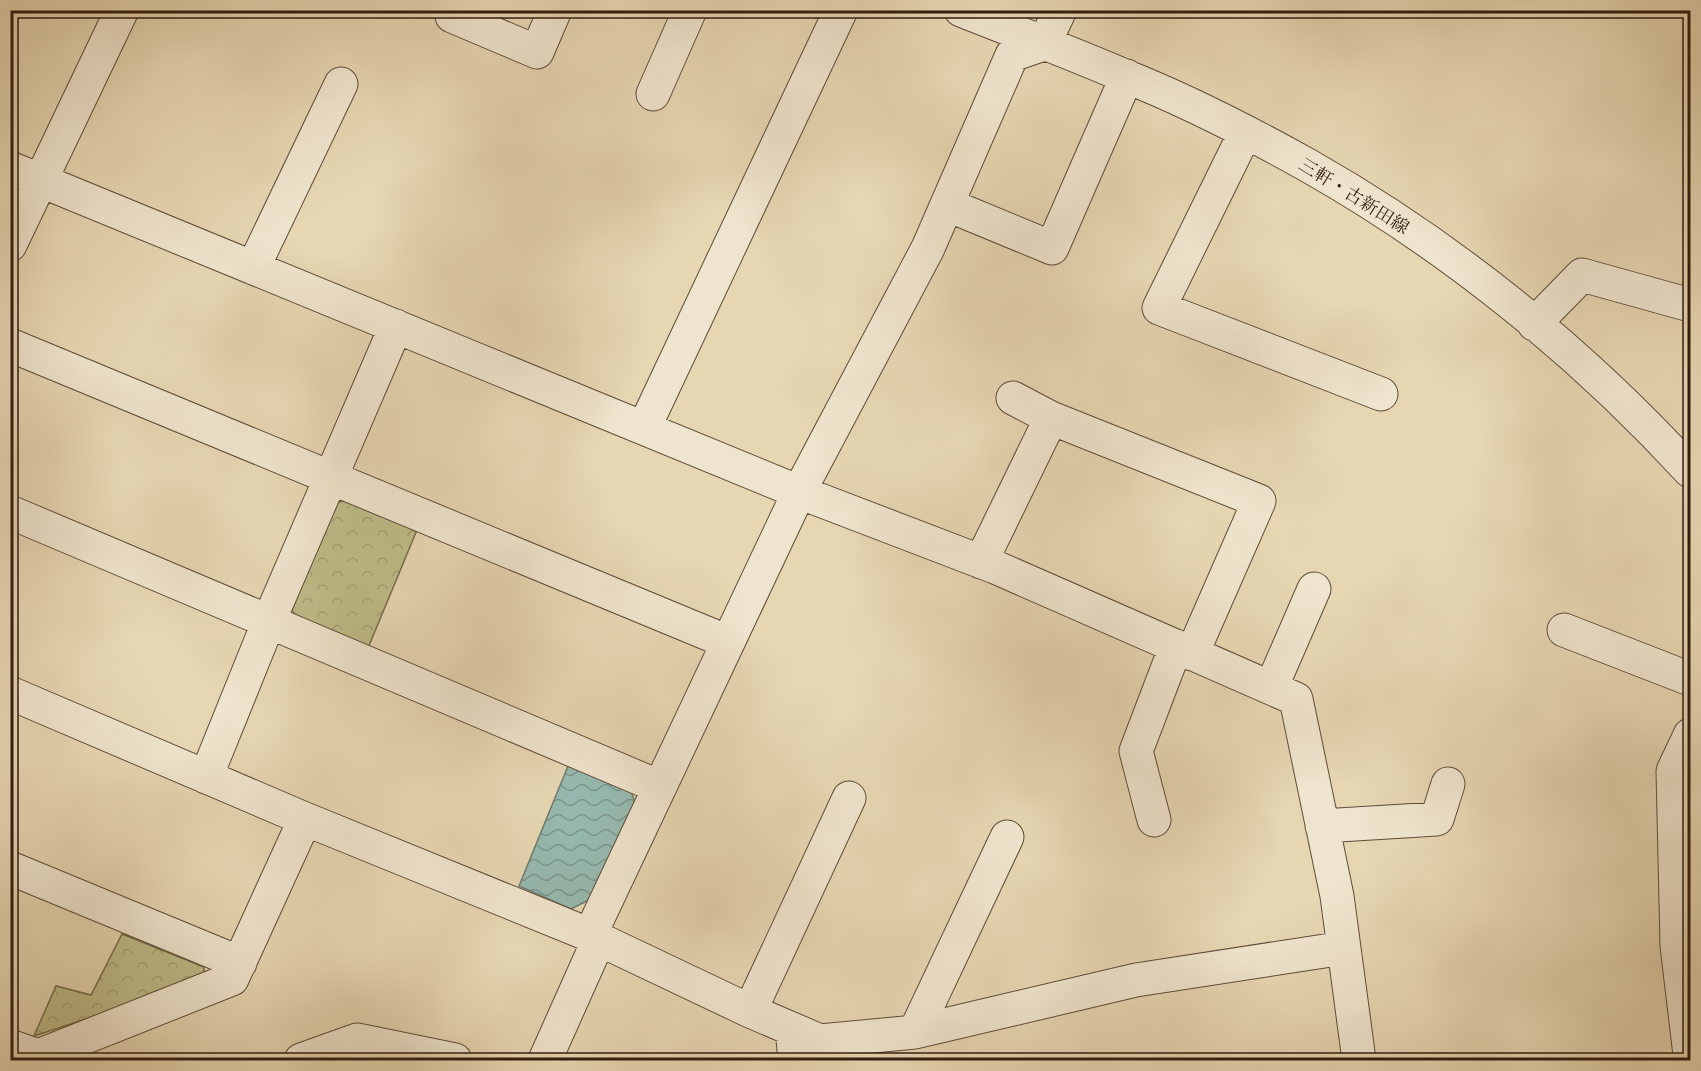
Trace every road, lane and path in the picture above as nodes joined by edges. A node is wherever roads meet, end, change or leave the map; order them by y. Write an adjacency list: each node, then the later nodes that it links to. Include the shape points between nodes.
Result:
1 (122, 10): 14 (street)
2 (455, 10): 3 (street, via 452,16 537,52)
3 (555, 10)
4 (690, 10): 11 (street)
5 (841, 10): 25 (street)
6 (961, 10): 8 (street, 三軒・古新田線)
7 (1060, 10): 8 (street)
8 (1044, 44): 9 (street, 三軒・古新田線); 15 (street, via 1012,55)
9 (1127, 76): 12 (street, 三軒・古新田線); 15 (street, via 1052,248)
10 (341, 84): 17 (street)
11 (653, 94)
12 (1245, 132): 19 (street, 三軒・古新田線, via 1375,206 1455,261); 22 (street, via 1159,308)
13 (10, 168): 14 (street)
14 (42, 181): 16 (street); 17 (street)
15 (948, 205): 28 (street)
16 (10, 245)
17 (253, 268): 20 (street)
18 (1690, 305): 19 (street, via 1582,275)
19 (1534, 324): 26 (street, 三軒・古新田線, via 1593,374)
20 (396, 327): 25 (street); 27 (street)
21 (10, 345): 27 (street)
22 (1381, 394)
23 (1013, 398): 24 (street)
24 (1051, 418): 30 (street); 35 (street, via 1259,501)
25 (644, 428): 28 (street)
26 (1690, 471)
27 (330, 477): 32 (street); 34 (street)
28 (799, 492): 30 (street); 34 (street)
29 (10, 512): 32 (street)
30 (981, 562): 35 (street)
31 (1314, 589): 37 (street)
32 (269, 621): 40 (street); 42 (street)
33 (1564, 630): 36 (street)
34 (728, 642): 42 (street)
35 (1184, 650): 37 (street); 45 (street, via 1136,751)
36 (1690, 679)
37 (1271, 688): 46 (street, via 1296,699)
38 (10, 693): 40 (street)
39 (1690, 735): 56 (street, via 1673,771 1677,946)
40 (206, 777): 44 (street)
41 (1448, 784): 46 (street, via 1437,819)
42 (660, 787): 49 (street)
43 (849, 798): 52 (street)
44 (305, 819): 49 (street); 51 (street)
45 (1154, 820)
46 (1322, 826): 50 (street)
47 (1007, 837): 53 (street)
48 (10, 868): 51 (street)
49 (594, 937): 52 (street); 59 (street)
50 (1344, 948): 53 (street, via 1136,980); 60 (street)
51 (240, 963): 55 (street, via 232,979 38,1056)
52 (750, 1011): 54 (street)
53 (915, 1032): 54 (street)
54 (793, 1045)
55 (10, 1046)
56 (1690, 1055)
57 (301, 1060): 58 (street, via 357,1040)
58 (455, 1060)
59 (545, 1060)
60 (1359, 1060)

